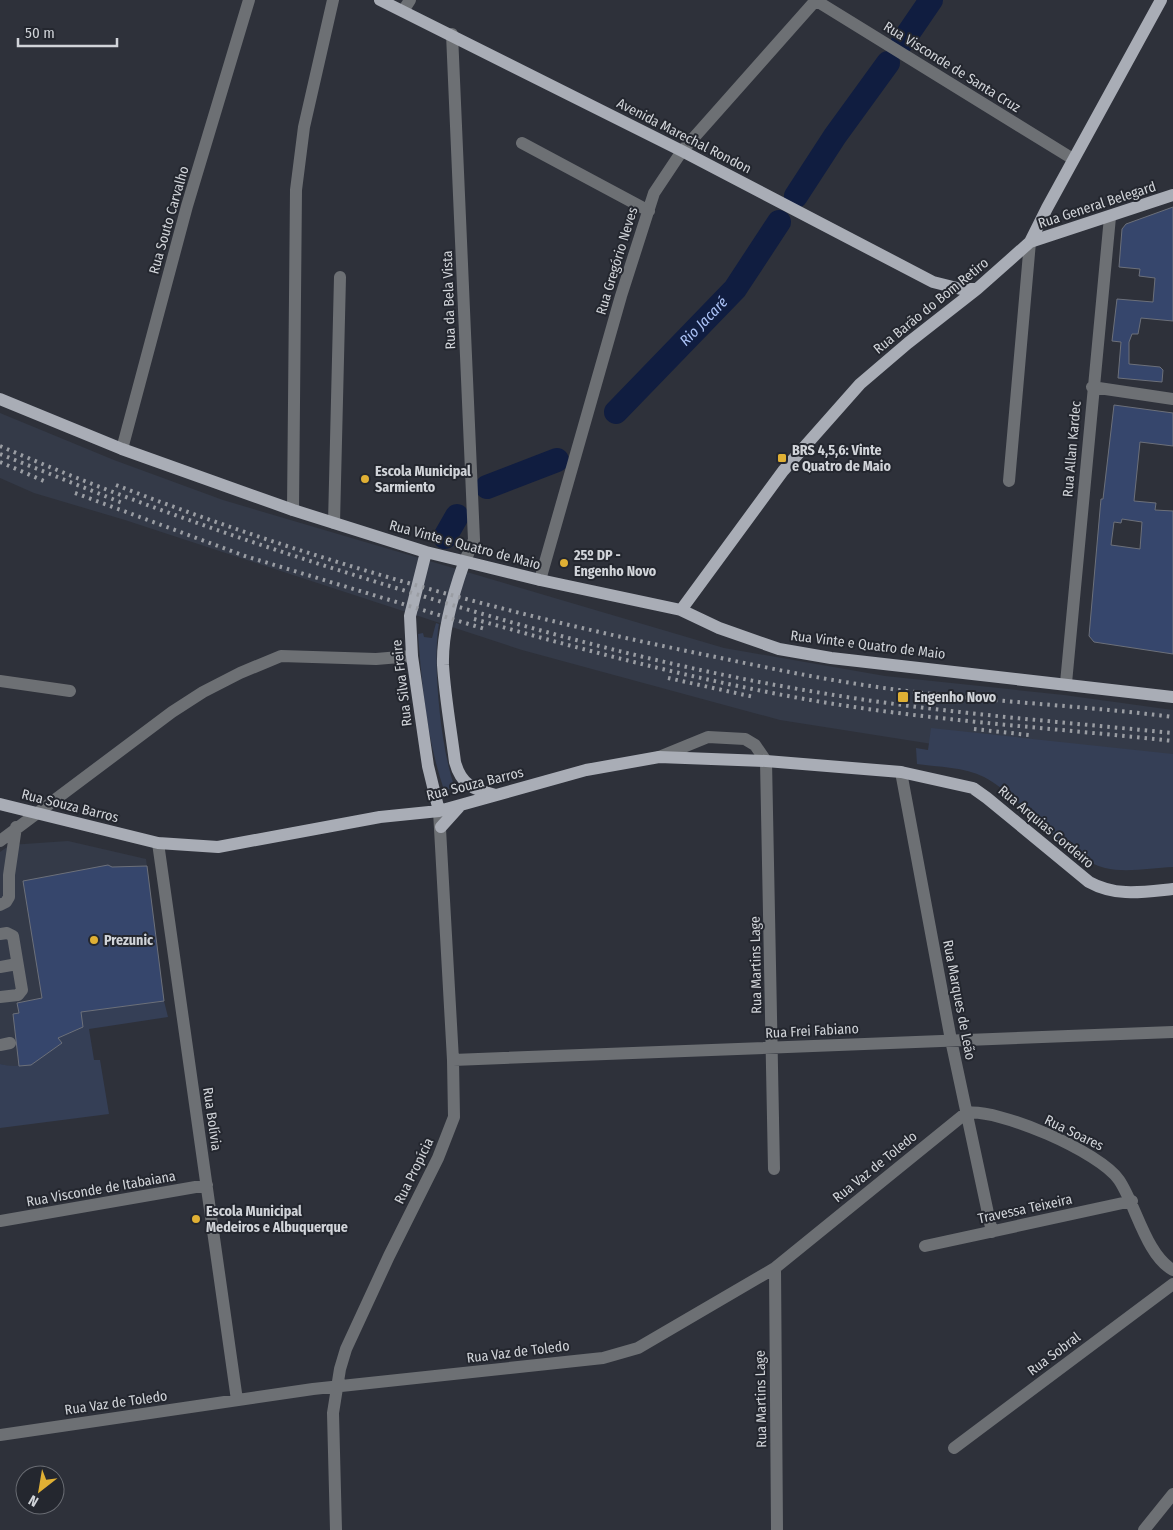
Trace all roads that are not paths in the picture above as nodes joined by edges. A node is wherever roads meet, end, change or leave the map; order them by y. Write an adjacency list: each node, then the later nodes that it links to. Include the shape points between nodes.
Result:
1 (249, 0): 20 (street, Rua Souto Carvalho, via 187,206)
2 (333, 0): 22 (street, via 307,109 296,190)
3 (380, 0): 6 (main road, Avenida Marechal Rondon)
4 (815, 0): 9 (street, Rua Gregório Neves); 10 (street, Rua Visconde de Santa Cruz)
5 (1160, 0): 10 (main road, Rua Barão do Bom Retiro)
6 (407, 6): 7 (main road, Avenida Marechal Rondon)
7 (452, 34): 9 (main road, Avenida Marechal Rondon); 25 (street, Rua da Bela Vista, via 474,540)
8 (522, 143): 12 (street)
9 (682, 151): 12 (street, Rua Gregório Neves, via 654,193); 16 (main road, Avenida Marechal Rondon, via 933,282 961,289)
10 (1073, 159): 14 (main road, Rua Barão do Bom Retiro)
11 (1173, 195): 13 (main road, Rua General Belegard)
12 (649, 211): 26 (street, Rua Gregório Neves, via 621,296)
13 (1110, 217): 14 (main road, Rua General Belegard); 17 (street, Rua Allan Kardec)
14 (1030, 242): 16 (main road, Rua Barão do Bom Retiro); 21 (street)
15 (340, 277): 23 (street)
16 (977, 289): 27 (main road, Rua Barão do Bom Retiro, via 860,384 783,472)
17 (1092, 387): 19 (street); 30 (street, Rua Allan Kardec)
18 (0, 398): 20 (main road, Rua Vinte e Quatro de Maio)
19 (1173, 399)
20 (122, 449): 22 (main road, Rua Vinte e Quatro de Maio)
21 (1009, 480)
22 (293, 510): 23 (main road, Rua Vinte e Quatro de Maio)
23 (334, 523): 24 (main road, Rua Vinte e Quatro de Maio)
24 (426, 552): 25 (main road, Rua Vinte e Quatro de Maio); 28 (main road, Rua Silva Freire, via 410,616)
25 (464, 562): 26 (main road, Rua Vinte e Quatro de Maio); 36 (main road, via 444,647 443,666 455,762 458,774 471,788)
26 (540, 580): 27 (main road, Rua Vinte e Quatro de Maio)
27 (681, 610): 30 (main road, Rua Vinte e Quatro de Maio, via 719,628 779,649 831,658)
28 (412, 656): 39 (main road, Rua Silva Freire, via 428,766); 40 (street, via 376,659 281,656 263,663 203,692)
29 (0, 681): 31 (street)
30 (1066, 683): 32 (main road, Rua Vinte e Quatro de Maio)
31 (70, 691)
32 (1173, 697)
33 (659, 757): 34 (main road, Rua Souza Barros); 34 (street, via 708,737 745,739 755,745); 36 (main road, Rua Souza Barros, via 586,770)
34 (766, 761): 35 (main road, Rua Souza Barros); 53 (street, Rua Martins Lage)
35 (901, 772): 45 (main road, Rua Arquias Cordeiro, via 973,788 1088,882 1103,890 1118,893); 52 (street, Rua Marques de Leão)
36 (498, 796): 38 (main road, Rua Souza Barros)
37 (0, 804): 40 (main road, Rua Souza Barros)
38 (461, 805): 39 (main road, Rua Souza Barros); 42 (main road)
39 (439, 811): 42 (street, Rua Propícia); 44 (main road, Rua Souza Barros, via 380,817 218,847)
40 (38, 813): 41 (street); 44 (main road, Rua Souza Barros)
41 (16, 827): 43 (street); 46 (street, via 9,897)
42 (441, 827): 54 (street, Rua Propícia)
43 (0, 841)
44 (158, 843): 57 (street, Rua Bolívia)
45 (1173, 889)
46 (0, 906)
47 (0, 934): 48 (street, via 13,936)
48 (18, 964): 49 (street); 50 (street, via 20,993)
49 (0, 967)
50 (0, 997)
51 (1173, 1032): 52 (street, Rua Frei Fabiano)
52 (951, 1040): 53 (street, Rua Frei Fabiano); 55 (street, Rua Marques de Leão)
53 (772, 1047): 54 (street, Rua Frei Fabiano); 56 (street, Rua Martins Lage)
54 (453, 1060): 69 (street, Rua Propícia, via 454,1117 340,1369 333,1413)
55 (966, 1113): 58 (street, Rua Soares, via 1007,1119 1080,1150 1110,1169); 60 (street, Rua Marques de Leão); 62 (street, Rua Vaz de Toledo)
56 (774, 1169)
57 (207, 1185): 59 (street, Rua Visconde de Itabaiana); 65 (street, Rua Bolívia)
58 (1132, 1201): 60 (street, Travessa Teixeira); 63 (street, Rua Soares, via 1155,1251)
59 (0, 1221)
60 (992, 1232): 61 (street, Travessa Teixeira)
61 (925, 1246)
62 (775, 1268): 65 (street, Rua Vaz de Toledo, via 638,1348 603,1358); 70 (street, Rua Martins Lage)
63 (1173, 1270)
64 (1173, 1284): 67 (street, Rua Sobral)
65 (237, 1400): 66 (street, Rua Vaz de Toledo)
66 (0, 1435)
67 (954, 1448)
68 (1173, 1494): 71 (street)
69 (336, 1530)
70 (777, 1530)
71 (1144, 1530)

